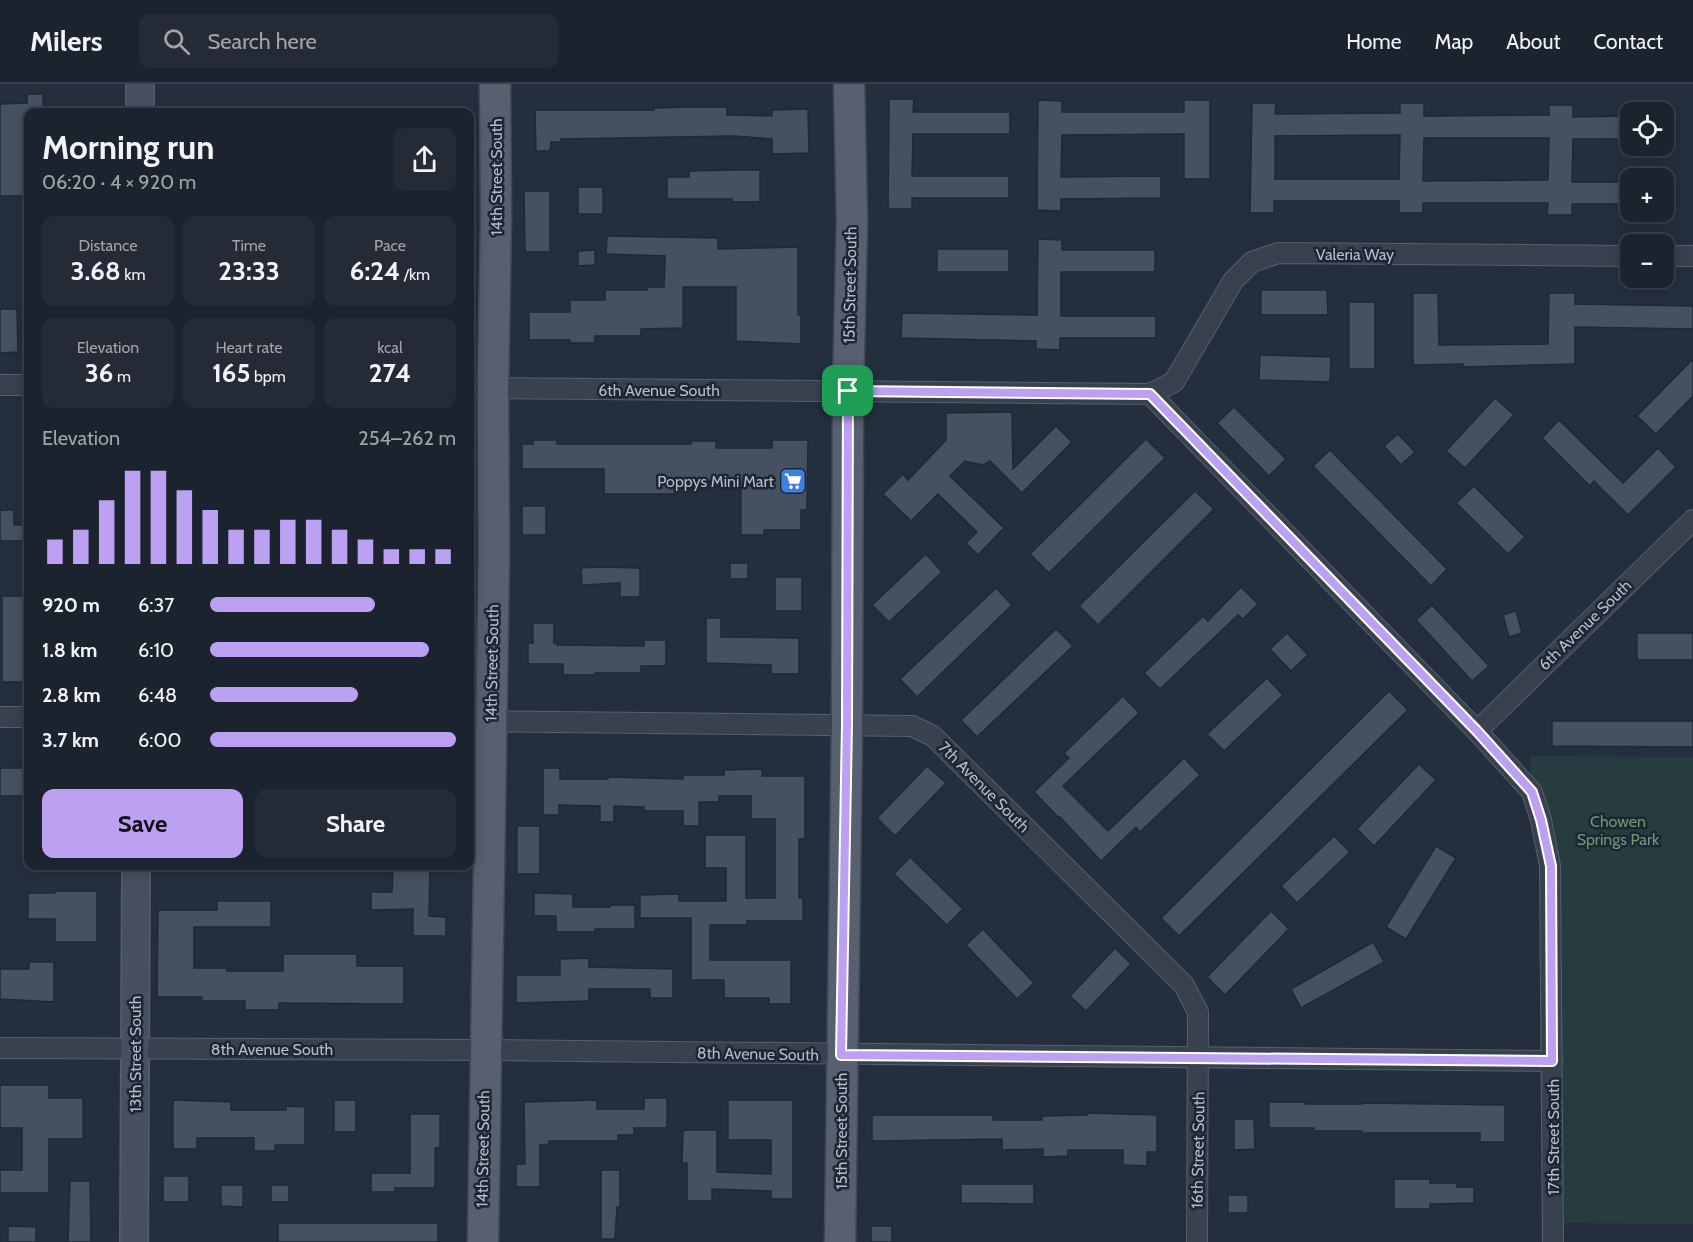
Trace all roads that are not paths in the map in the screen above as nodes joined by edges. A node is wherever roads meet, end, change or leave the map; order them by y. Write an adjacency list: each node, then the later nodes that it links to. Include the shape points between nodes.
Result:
1 (140, 84): 4 (street)
2 (495, 84): 10 (main road, 14th Street South, via 496,217)
3 (849, 84): 11 (main road, 15th Street South, via 852,222)
4 (140, 108)
5 (1620, 256): 12 (street, Valeria Way, via 1278,253 1252,262 1233,281 1174,382)
6 (1674, 256): 7 (street)
7 (1693, 256)
8 (0, 386): 9 (street)
9 (24, 386)
10 (481, 388): 11 (street, 6th Avenue South); 16 (main road, 14th Street South, via 494,554)
11 (848, 391): 12 (street, 6th Avenue South); 17 (main road, 15th Street South)
12 (1150, 394): 18 (street, 17th Street South)
13 (1693, 520): 18 (street, 6th Avenue South)
14 (0, 717): 15 (street)
15 (24, 717)
16 (480, 721): 17 (street, 7th Avenue South); 22 (main road, 14th Street South)
17 (847, 724): 23 (main road, 15th Street South); 24 (street, 7th Avenue South, via 912,726 933,736 1185,985 1198,1012)
18 (1477, 731): 25 (street, 17th Street South, via 1532,792 1541,820 1551,866)
19 (136, 870): 21 (street, 13th Street South)
20 (0, 1048): 21 (street, 8th Avenue South)
21 (135, 1048): 22 (street, 8th Avenue South); 26 (street, 13th Street South)
22 (485, 1050): 23 (street, 8th Avenue South); 27 (main road, 14th Street South)
23 (841, 1055): 24 (street, 8th Avenue South); 28 (main road, 15th Street South)
24 (1199, 1058): 25 (street, 8th Avenue South); 29 (street, 16th Street South)
25 (1552, 1061): 30 (street, 17th Street South)
26 (134, 1242)
27 (483, 1242)
28 (840, 1242)
29 (1197, 1242)
30 (1553, 1242)

